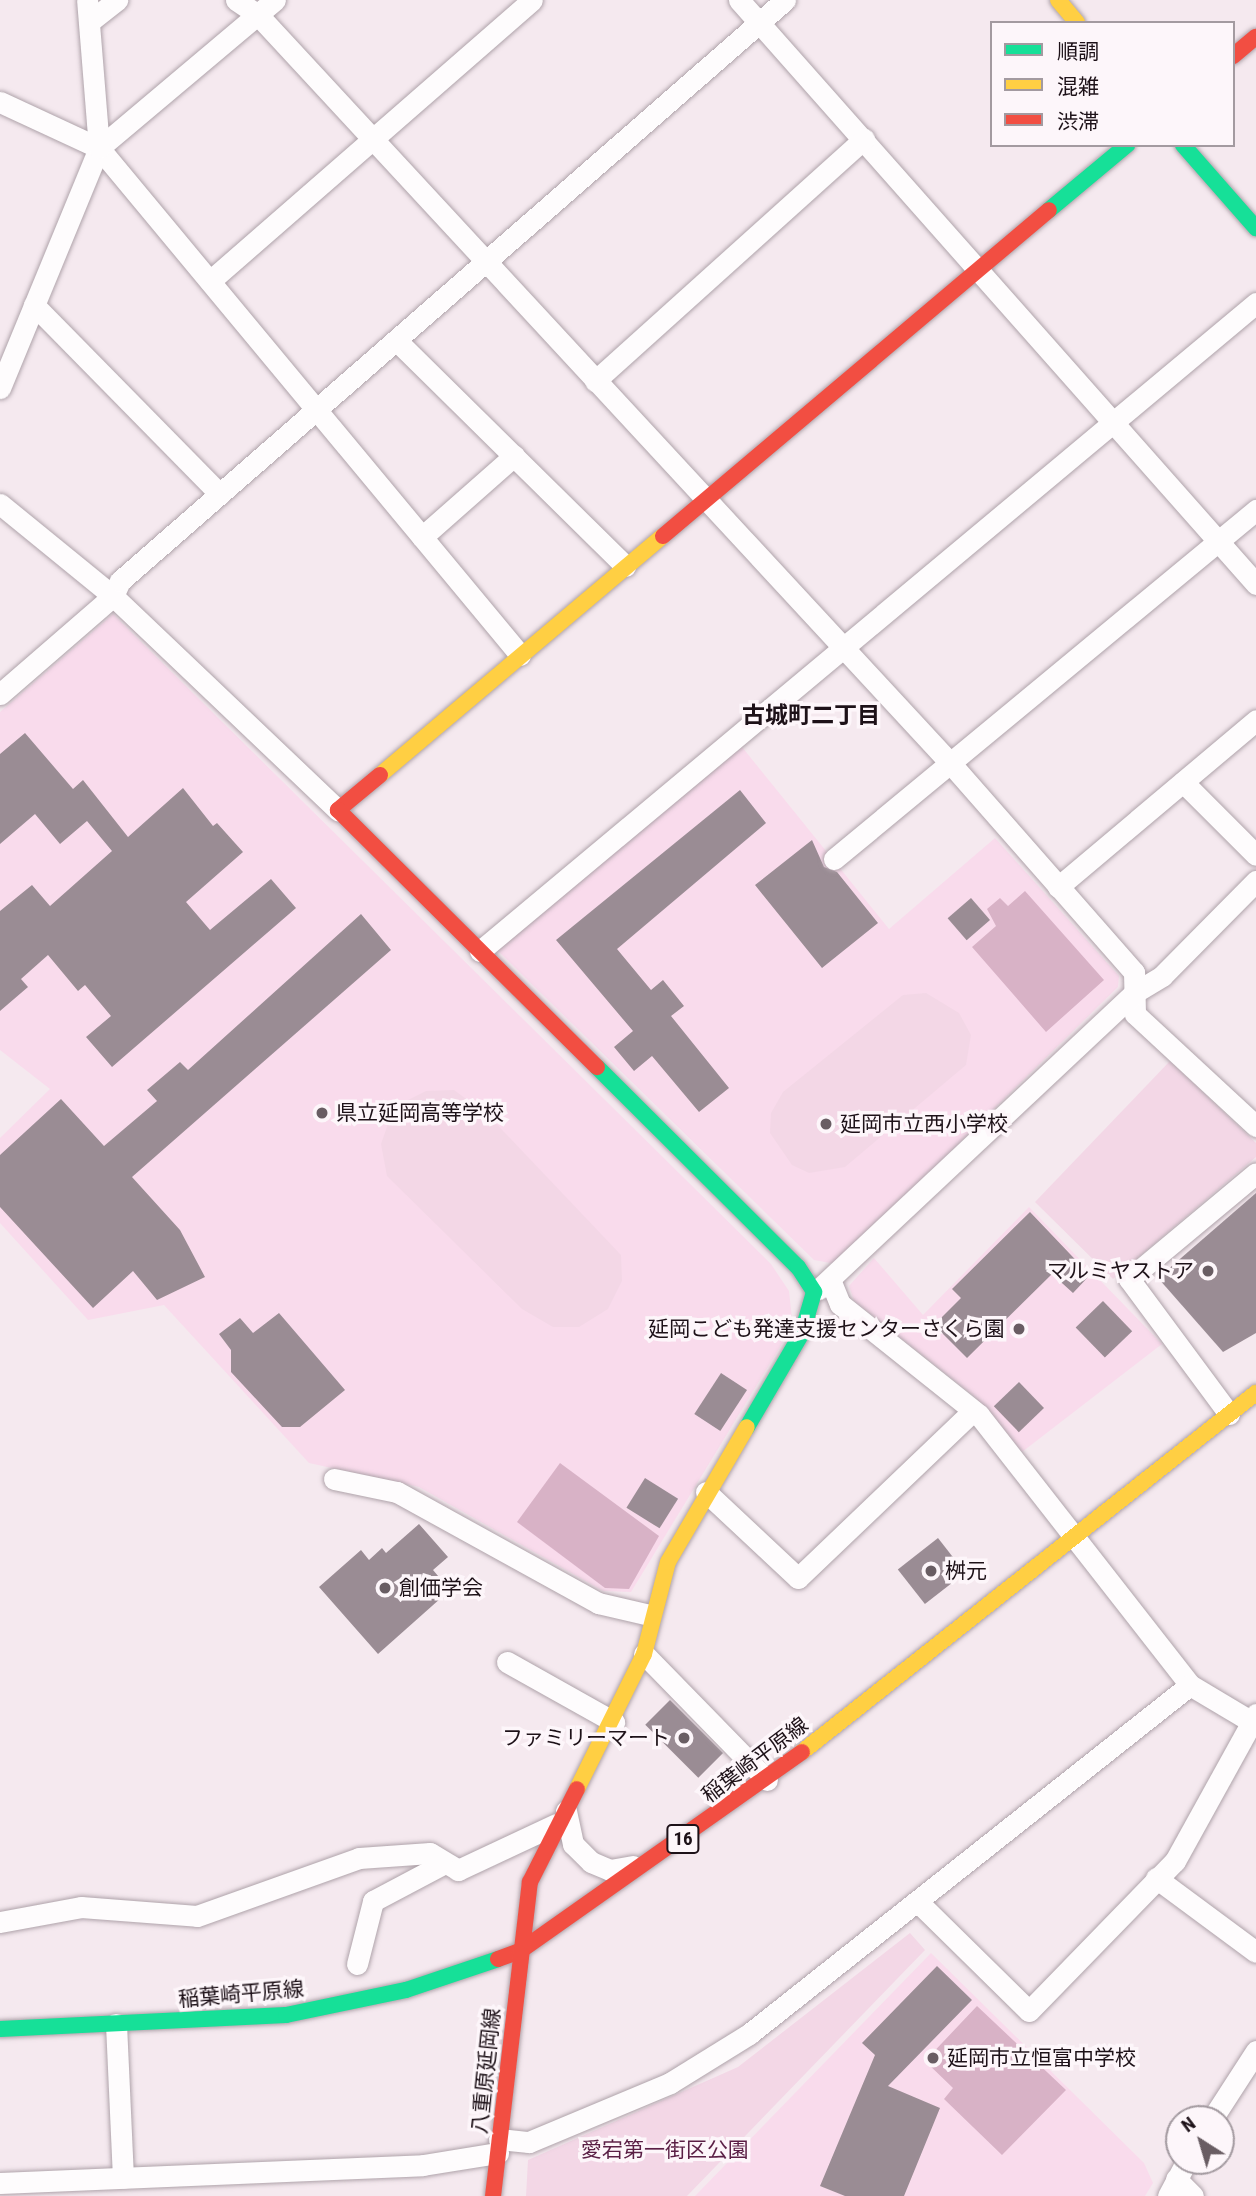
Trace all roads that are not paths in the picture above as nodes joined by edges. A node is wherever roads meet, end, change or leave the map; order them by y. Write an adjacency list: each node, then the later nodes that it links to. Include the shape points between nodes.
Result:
1 (87, 0): 11 (street)
2 (117, 0): 11 (street)
3 (236, 0): 9 (street)
4 (275, 0): 9 (street)
5 (532, 0): 17 (street)
6 (739, 0): 12 (street)
7 (785, 0): 12 (street)
8 (1058, 0): 10 (street)
9 (258, 15): 17 (street); 20 (street)
10 (1075, 21)
11 (89, 22): 20 (street)
12 (760, 22): 16 (street); 22 (street)
13 (1256, 37): 14 (street)
14 (1235, 54)
15 (0, 102): 20 (street)
16 (864, 139): 23 (street); 28 (street)
17 (373, 140): 22 (street); 24 (street)
18 (1126, 147): 23 (street)
19 (1185, 147): 21 (street)
20 (99, 148): 24 (street); 26 (street)
21 (1256, 228)
22 (486, 261): 27 (street); 28 (street)
23 (980, 268): 31 (street); 34 (street)
24 (210, 281): 30 (street)
25 (1256, 303): 31 (street)
26 (34, 305): 29 (street); 33 (street)
27 (396, 340): 30 (street); 32 (street)
28 (595, 381): 34 (street)
29 (0, 388)
30 (315, 411): 33 (street); 37 (street)
31 (1114, 420): 38 (street); 42 (street)
32 (514, 456): 37 (street); 39 (street)
33 (220, 494): 41 (street, via 120,581)
34 (704, 500): 39 (street); 42 (street)
35 (0, 504): 41 (street)
36 (1256, 510): 38 (street)
37 (422, 537): 43 (street)
38 (1217, 542): 40 (street); 46 (street)
39 (625, 566): 43 (street)
40 (1256, 584)
41 (113, 596): 44 (street); 48 (street)
42 (843, 648): 46 (street); 53 (street)
43 (520, 655): 48 (street)
44 (0, 694)
45 (1256, 720): 47 (street)
46 (952, 765): 50 (street); 52 (street)
47 (1183, 782): 49 (street); 52 (street)
48 (338, 810): 53 (street)
49 (1256, 855)
50 (834, 859)
51 (1256, 881): 54 (street, via 1162,976)
52 (1058, 887): 54 (street, via 1134,972)
53 (480, 951): 57 (street)
54 (1134, 993): 55 (street, via 1135,1014); 57 (street)
55 (1256, 1126)
56 (1256, 1173): 60 (street, via 1129,1279)
57 (823, 1287): 59 (street); 62 (street, 八重原延岡線, via 802,1333)
58 (1256, 1393): 60 (street, 稲葉崎平原線 / 16)
59 (974, 1411): 62 (street, via 798,1578); 63 (street)
60 (1229, 1414): 63 (street, 稲葉崎平原線 / 16)
61 (334, 1479): 64 (street, via 397,1492 598,1603)
62 (706, 1492): 64 (street, 八重原延岡線, via 668,1562)
63 (1075, 1537): 67 (street); 70 (street, 稲葉崎平原線 / 16)
64 (650, 1615): 65 (street, 八重原延岡線)
65 (644, 1654): 69 (street, 八重原延岡線); 70 (street)
66 (507, 1662): 69 (street)
67 (1190, 1685): 68 (street); 75 (street)
68 (1254, 1718): 74 (street, via 1175,1861)
69 (614, 1722): 71 (street, 八重原延岡線)
70 (767, 1780): 72 (street, 稲葉崎平原線 / 16)
71 (561, 1815): 72 (street, via 573,1844 591,1862 622,1871); 73 (street, via 458,1870); 77 (street, 八重原延岡線, via 530,1882)
72 (657, 1857): 77 (street, 稲葉崎平原線 / 16)
73 (441, 1865): 76 (street, via 430,1853 359,1858 197,1916 81,1908); 79 (street, via 373,1901)
74 (1156, 1878): 75 (street, via 1030,2011); 78 (street)
75 (919, 1903): 84 (street, via 749,2034 670,2084 529,2142)
76 (0, 1922)
77 (520, 1951): 80 (street, 稲葉崎平原線 / 16, via 406,1990 286,2015); 84 (street, 八重原延岡線)
78 (1256, 1952)
79 (357, 1964)
80 (116, 2024): 81 (street, 稲葉崎平原線 / 16); 87 (street)
81 (0, 2029)
82 (1256, 2051): 83 (street)
83 (1221, 2105)
84 (499, 2146): 87 (street, via 423,2165); 88 (street, 八重原延岡線)
85 (1177, 2179): 89 (street)
86 (0, 2183): 87 (street)
87 (120, 2184)
88 (493, 2196)
89 (1194, 2196)

